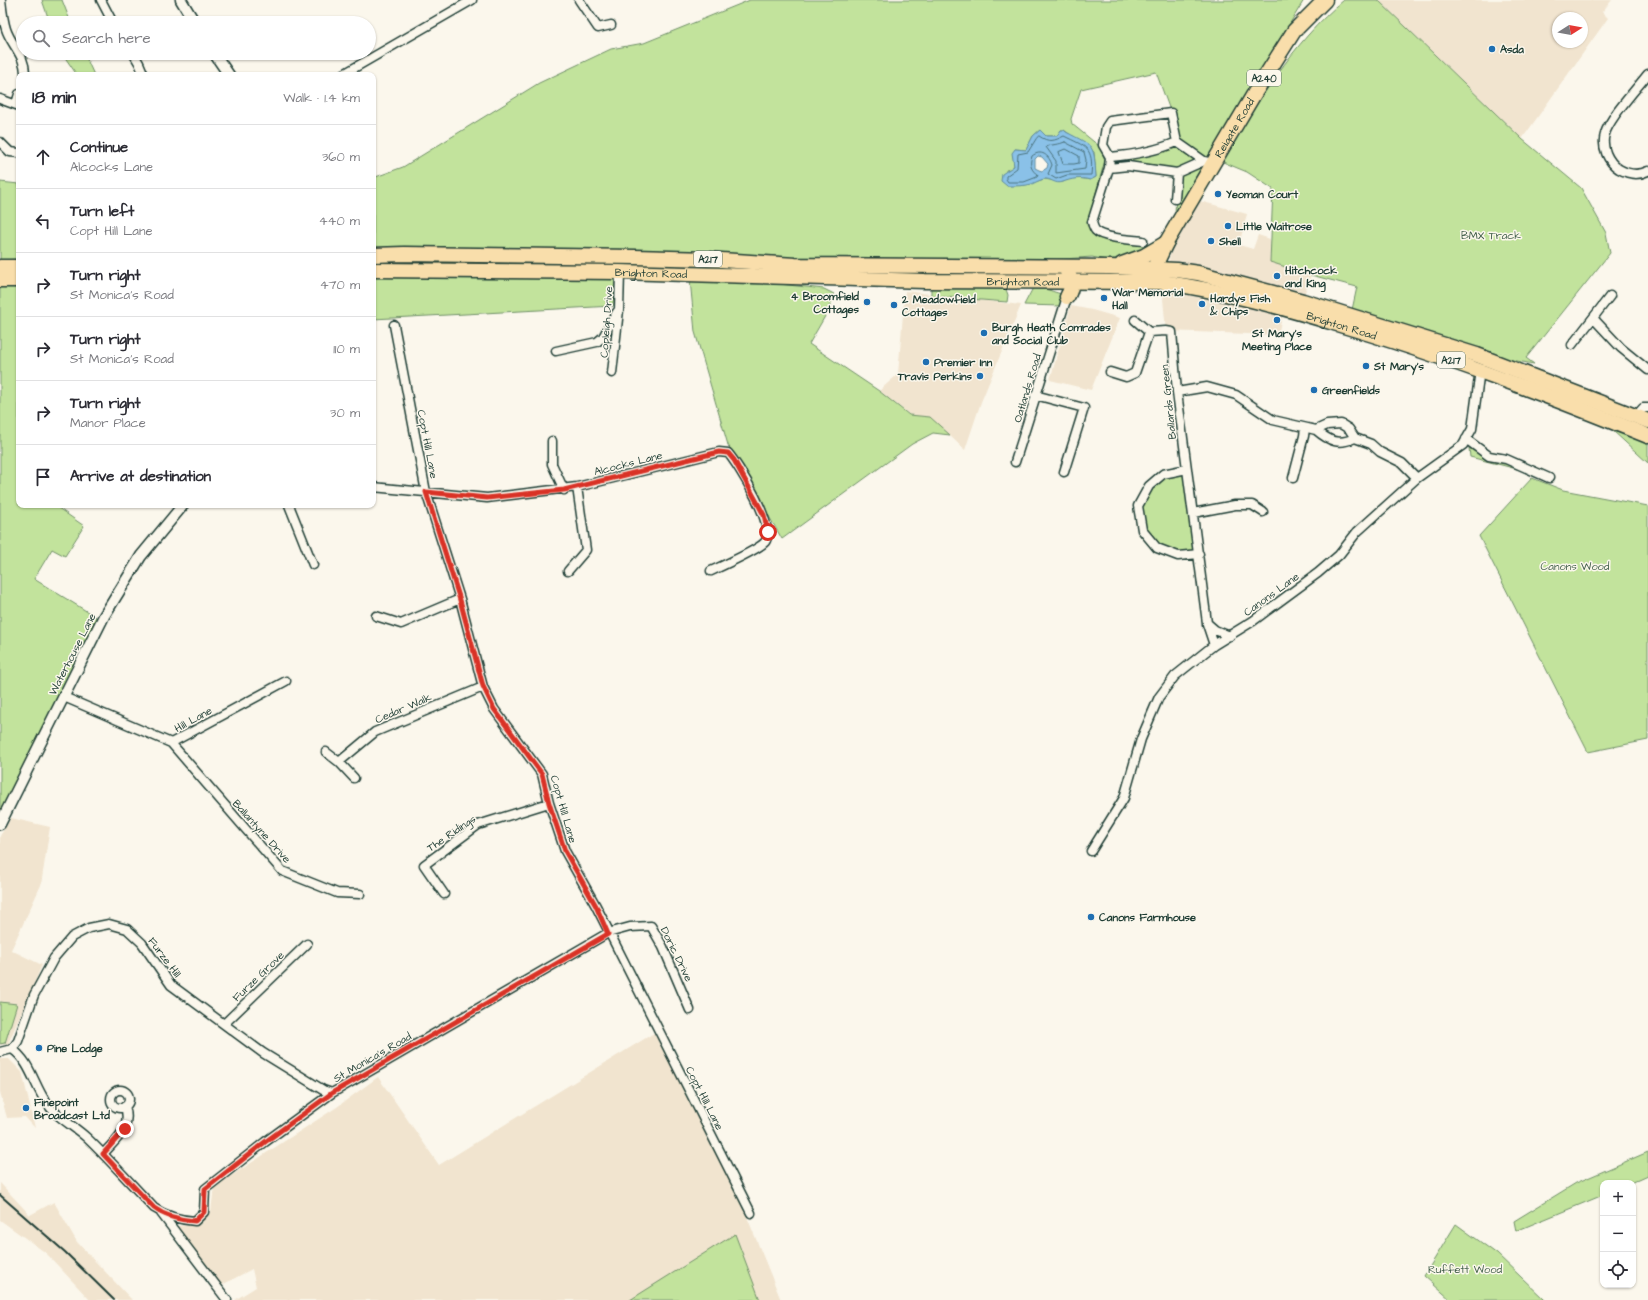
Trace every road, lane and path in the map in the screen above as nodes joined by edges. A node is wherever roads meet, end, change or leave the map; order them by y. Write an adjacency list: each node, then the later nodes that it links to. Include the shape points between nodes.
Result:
1 (1, 0): 10 (street, via 6,29)
2 (101, 0): 7 (street)
3 (181, 0): 8 (street)
4 (472, 0): 11 (street)
5 (579, 0): 9 (street, via 598,28)
6 (1325, 0): 28 (highway, Reigate Road / A240, via 1294,32)
7 (109, 16)
8 (191, 16)
9 (611, 25)
10 (16, 46)
11 (376, 55)
12 (23, 60): 16 (street)
13 (138, 60): 17 (street)
14 (218, 60): 18 (street)
15 (368, 60): 19 (street)
16 (25, 72)
17 (143, 72)
18 (226, 72)
19 (347, 72)
20 (1648, 74): 31 (street, via 1604,134 1605,152 1612,165 1626,173 1642,174)
21 (0, 99): 22 (street)
22 (16, 105)
23 (0, 142): 25 (street, via 10,152)
24 (1177, 142): 26 (street, via 1164,148); 27 (street, via 1171,113 1110,121 1106,127 1103,145); 28 (street)
25 (16, 153)
26 (1128, 156): 27 (street); 29 (street)
27 (1110, 157): 30 (street)
28 (1208, 162): 32 (street); 35 (highway, Reigate Road / A240)
29 (1128, 166): 30 (street); 32 (street)
30 (1109, 168): 34 (street, via 1092,222 1095,230 1099,234)
31 (1648, 171)
32 (1177, 173): 33 (street)
33 (1175, 199)
34 (1143, 242)
35 (1166, 243): 40 (highway, via 1139,258); 42 (highway, via 1167,260); 44 (highway, A240)
36 (376, 255): 39 (highway, Brighton Road / A217, via 620,257 795,265)
37 (0, 267): 38 (highway)
38 (16, 267)
39 (1063, 268): 40 (highway, Brighton Road / A217); 48 (highway)
40 (1110, 268): 44 (highway, Brighton Road / A217)
41 (376, 270): 43 (highway, Brighton Road / A217)
42 (1177, 270): 44 (highway, Brighton Road / A217); 58 (highway, Brighton Road / A217, via 1303,301)
43 (620, 272): 47 (highway, Brighton Road / A217, via 925,281); 51 (street, Copleigh Drive)
44 (1154, 277): 48 (highway, Brighton Road / A217); 58 (highway, Brighton Road / A217, via 1299,312)
45 (0, 280): 46 (highway)
46 (16, 280)
47 (1047, 281): 48 (highway, Brighton Road / A217); 50 (highway, via 1065,289)
48 (1071, 281): 50 (highway, via 1071,291)
49 (1610, 296): 52 (street)
50 (1067, 297): 63 (street, Oatlands Road)
51 (619, 310): 57 (street, via 598,342); 61 (street, Copleigh Drive)
52 (1593, 318): 56 (street); 59 (street, via 1621,348)
53 (1135, 320): 55 (street)
54 (394, 324): 81 (street, Copt Hill Lane)
55 (1149, 332): 60 (street, via 1135,373 1126,377); 62 (street, Ballards Green, via 1172,332)
56 (1572, 345)
57 (556, 351)
58 (1482, 364): 65 (highway, Brighton Road / A217); 68 (highway, Brighton Road / A217); 70 (street, Canons Lane, via 1472,428)
59 (1648, 370)
60 (1110, 372)
61 (612, 373)
62 (1177, 392): 66 (street, via 1207,387 1236,395 1273,420); 73 (street, Ballards Green)
63 (1035, 395): 72 (street, Oatlands Road); 74 (street, via 1084,408)
64 (1648, 408): 65 (street, Brighton Road, via 1643,408)
65 (1642, 419)
66 (1304, 428): 67 (street); 75 (street)
67 (1316, 430): 69 (street, via 1333,441 1344,443); 69 (street, via 1327,425 1341,424 1349,429)
68 (1648, 436)
69 (1355, 438): 76 (street, via 1402,462)
70 (1466, 439): 76 (street, Canons Lane, via 1463,445); 77 (street, via 1488,456 1506,459)
71 (552, 441): 80 (street, via 552,464)
72 (1015, 462)
73 (1187, 469): 85 (street, Ballards Green); 86 (street, via 1163,474 1149,486 1138,506 1142,530 1158,548 1178,556)
74 (1064, 472)
75 (1293, 478)
76 (1417, 478): 93 (street, Canons Lane, via 1357,532 1339,555 1318,573)
77 (1550, 478)
78 (376, 487): 81 (street, Alcocks Lane)
79 (577, 487): 80 (street, Alcocks Lane); 88 (street, via 586,550); 89 (street, Alcocks Lane, via 719,452 728,453 740,469 764,515 768,532 761,545)
80 (564, 490): 81 (street, Alcocks Lane, via 487,498)
81 (426, 492): 90 (street, Copt Hill Lane)
82 (181, 508): 97 (street, Waterhouse Lane, via 141,556 104,616)
83 (290, 508): 87 (street)
84 (1263, 512): 85 (street, via 1252,505 1235,505)
85 (1193, 513): 86 (street, Ballards Green)
86 (1199, 554): 92 (street, Ballards Green)
87 (313, 565)
88 (568, 571)
89 (711, 571)
90 (460, 600): 91 (street, via 402,624); 96 (street, Copt Hill Lane)
91 (376, 616)
92 (1207, 623): 93 (street, via 1215,630); 94 (street, Ballards Green)
93 (1230, 636): 94 (street, Canons Lane)
94 (1214, 645): 104 (street, Canons Lane, via 1175,676 1159,697 1141,739 1124,798)
95 (286, 681): 98 (street, Hill Lane)
96 (483, 686): 100 (street, Cedar Walk, via 375,732); 102 (street, Copt Hill Lane, via 494,709 542,774)
97 (64, 697): 98 (street, Hill Lane); 103 (street, Waterhouse Lane)
98 (171, 744): 105 (street, Ballantyne Drive, via 282,871 337,893)
99 (326, 752): 100 (street)
100 (339, 762): 101 (street)
101 (354, 778)
102 (549, 803): 106 (street, The Ridings, via 478,826 424,866); 107 (street, Copt Hill Lane, via 565,851 596,906)
103 (0, 824)
104 (1091, 851)
105 (360, 894)
106 (444, 894)
107 (608, 934): 109 (street, Doric Drive, via 630,927 651,926 663,947); 113 (street, St Monica's Road); 117 (street, Copt Hill Lane)
108 (307, 944): 110 (street, Furze Grove)
109 (690, 1010)
110 (224, 1024): 111 (street, Furze Hill, via 171,985 142,943 127,929 109,924 89,928 72,937 54,958 34,995 18,1041); 113 (street, Furze Hill, via 263,1053)
111 (12, 1049): 112 (street); 115 (street, St Monica's Road, via 24,1061 52,1110 76,1128)
112 (0, 1052)
113 (332, 1093): 116 (street, St Monica's Road, via 205,1189 204,1212 195,1221)
114 (125, 1106): 115 (street, via 125,1129)
115 (103, 1154): 116 (street, St Monica's Road)
116 (161, 1213): 118 (street)
117 (751, 1213)
118 (227, 1300)

